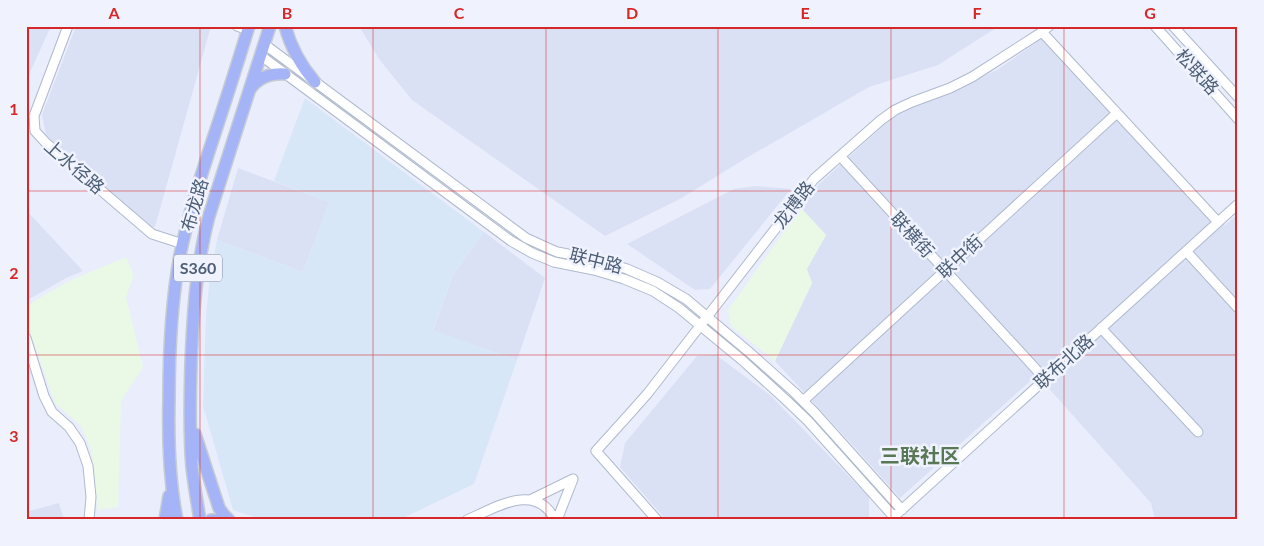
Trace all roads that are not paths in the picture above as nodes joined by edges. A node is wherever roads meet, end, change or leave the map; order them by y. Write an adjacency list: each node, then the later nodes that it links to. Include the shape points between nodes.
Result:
1 (68, 26): 18 (street, 上水径路, via 34,116 35,131 152,234)
2 (270, 26): 8 (main road, 布龙路 / S360)
3 (285, 26): 10 (main road, via 296,54)
4 (1155, 26): 14 (street, 松联路)
5 (1173, 26): 12 (street, 松联路)
6 (245, 27): 18 (main road, 布龙路 / S360)
7 (1045, 29): 13 (street); 15 (street, 龙博路, via 972,77 894,110)
8 (262, 50): 9 (street, 联中路); 10 (street, 联中路); 11 (main road, 布龙路 / S360)
9 (285, 74): 11 (main road, via 268,76); 23 (street, 联中路, via 511,241 554,262 609,274 638,285 666,299)
10 (315, 82): 22 (street, 联中路, via 526,238 558,252 612,263 643,275 686,299)
11 (249, 90): 28 (main road, 布龙路 / S360, via 199,259 193,315)
12 (1238, 97)
13 (1116, 113): 17 (street); 20 (street, 联中街)
14 (1238, 118)
15 (840, 156): 20 (street, 联横街); 22 (street, 龙博路, via 814,179)
16 (1238, 204): 17 (street, 联布北路)
17 (1218, 222): 19 (street, 联布北路)
18 (183, 244): 30 (main road, 布龙路 / S360, via 174,292 170,346)
19 (1186, 251): 21 (street); 24 (street, 联布北路)
20 (945, 270): 26 (street, 联横街); 27 (street, 联中街)
21 (1238, 308)
22 (707, 317): 23 (street, 龙博路); 27 (street, 联中路)
23 (700, 326): 33 (street, 联中路, via 808,421); 43 (street, 龙博路, via 634,410 596,451)
24 (1101, 328): 26 (street, 联布北路); 29 (street)
25 (26, 338): 34 (street, via 44,396 52,412 80,443 88,466)
26 (1045, 379): 32 (street, 联布北路)
27 (803, 401): 32 (street, 联中路)
28 (190, 413): 37 (main road, 布龙路 / S360, via 192,466); 40 (main road, via 219,508)
29 (1198, 432)
30 (170, 477): 35 (main road); 36 (main road, 布龙路 / S360)
31 (530, 500): 41 (street, via 512,501); 42 (street, via 546,507); 42 (street, via 573,479)
32 (902, 510): 33 (street, 联布北路)
33 (892, 519)
34 (89, 520)
35 (166, 520)
36 (177, 520)
37 (200, 520)
38 (211, 520): 39 (main road)
39 (219, 520)
40 (229, 520)
41 (467, 520)
42 (556, 520)
43 (657, 520)

